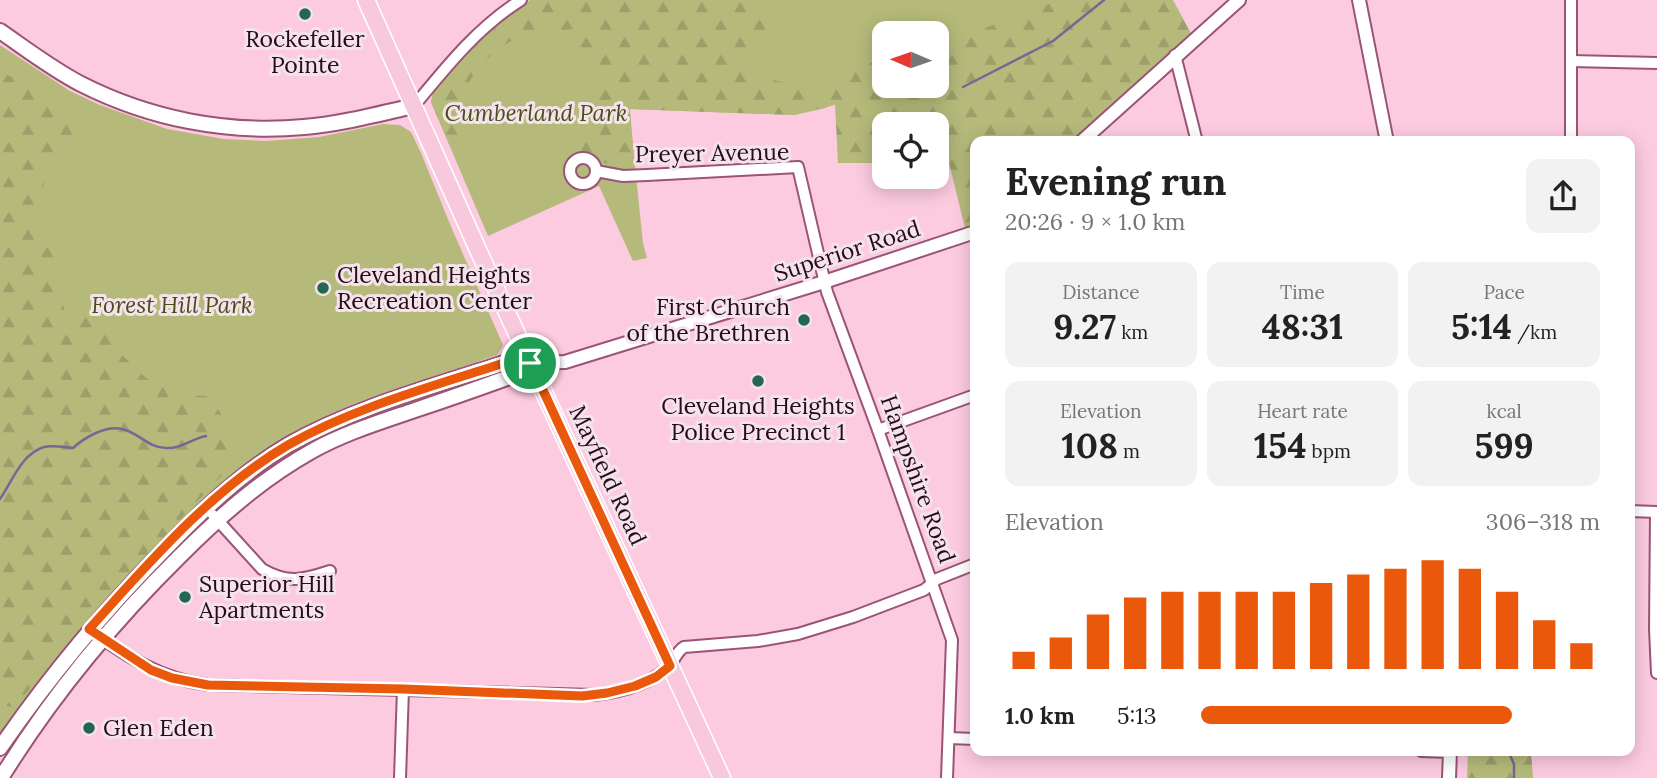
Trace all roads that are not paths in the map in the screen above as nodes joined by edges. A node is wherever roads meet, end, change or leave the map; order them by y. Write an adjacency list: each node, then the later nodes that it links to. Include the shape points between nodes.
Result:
1 (366, 0): 10 (main road, Mayfield Road)
2 (521, 0): 10 (street, via 470,40)
3 (1239, 0): 7 (street)
4 (1359, 0): 13 (street)
5 (1572, 0): 8 (street)
6 (0, 31): 10 (main road, via 81,84 144,110 211,126 306,127)
7 (1175, 55): 11 (street); 12 (street)
8 (1571, 61): 9 (street); 14 (street)
9 (1657, 63)
10 (414, 106): 18 (main road, Mayfield Road)
11 (1088, 136)
12 (1195, 136)
13 (1386, 136)
14 (1571, 136)
15 (596, 171): 17 (street, Preyer Avenue, via 635,176 798,167)
16 (970, 234): 17 (street, Superior Road)
17 (824, 282): 18 (street, Superior Road, via 565,362); 24 (street, Hampshire Road)
18 (530, 363): 19 (main road, Superior Road, via 507,362); 20 (main road, Superior Road, via 515,375); 36 (main road, Mayfield Road)
19 (447, 382): 20 (main road); 22 (main road, Superior Road)
20 (452, 397): 23 (main road, Superior Road)
21 (970, 397): 24 (street)
22 (370, 409): 23 (main road); 25 (main road, Superior Road)
23 (375, 424): 26 (main road, Superior Road, via 313,450)
24 (878, 429): 33 (street, Hampshire Road)
25 (269, 457): 26 (main road); 27 (main road, Superior Road)
26 (279, 471): 30 (main road, Superior Road)
27 (206, 508): 30 (street); 34 (main road, Superior Road)
28 (1635, 511): 29 (street)
29 (1657, 512): 37 (street)
30 (217, 519): 32 (street, via 271,574 302,580); 35 (main road, Superior Road)
31 (970, 566): 33 (street)
32 (330, 572)
33 (932, 583): 36 (street, via 925,590 865,613 797,634 684,647); 39 (street, Hampshire Road, via 952,640)
34 (89, 629): 35 (street); 41 (main road, Superior Road)
35 (102, 638): 38 (street, via 151,670 190,683); 43 (main road, Superior Road)
36 (670, 666): 38 (street, via 635,686 595,695); 45 (main road, Mayfield Road)
37 (1657, 673)
38 (403, 689): 44 (street)
39 (949, 738): 40 (street); 46 (street, Hampshire Road)
40 (970, 739)
41 (0, 748)
42 (1450, 756): 47 (street)
43 (5, 775)
44 (400, 778)
45 (722, 778)
46 (947, 778)
47 (1449, 778)

